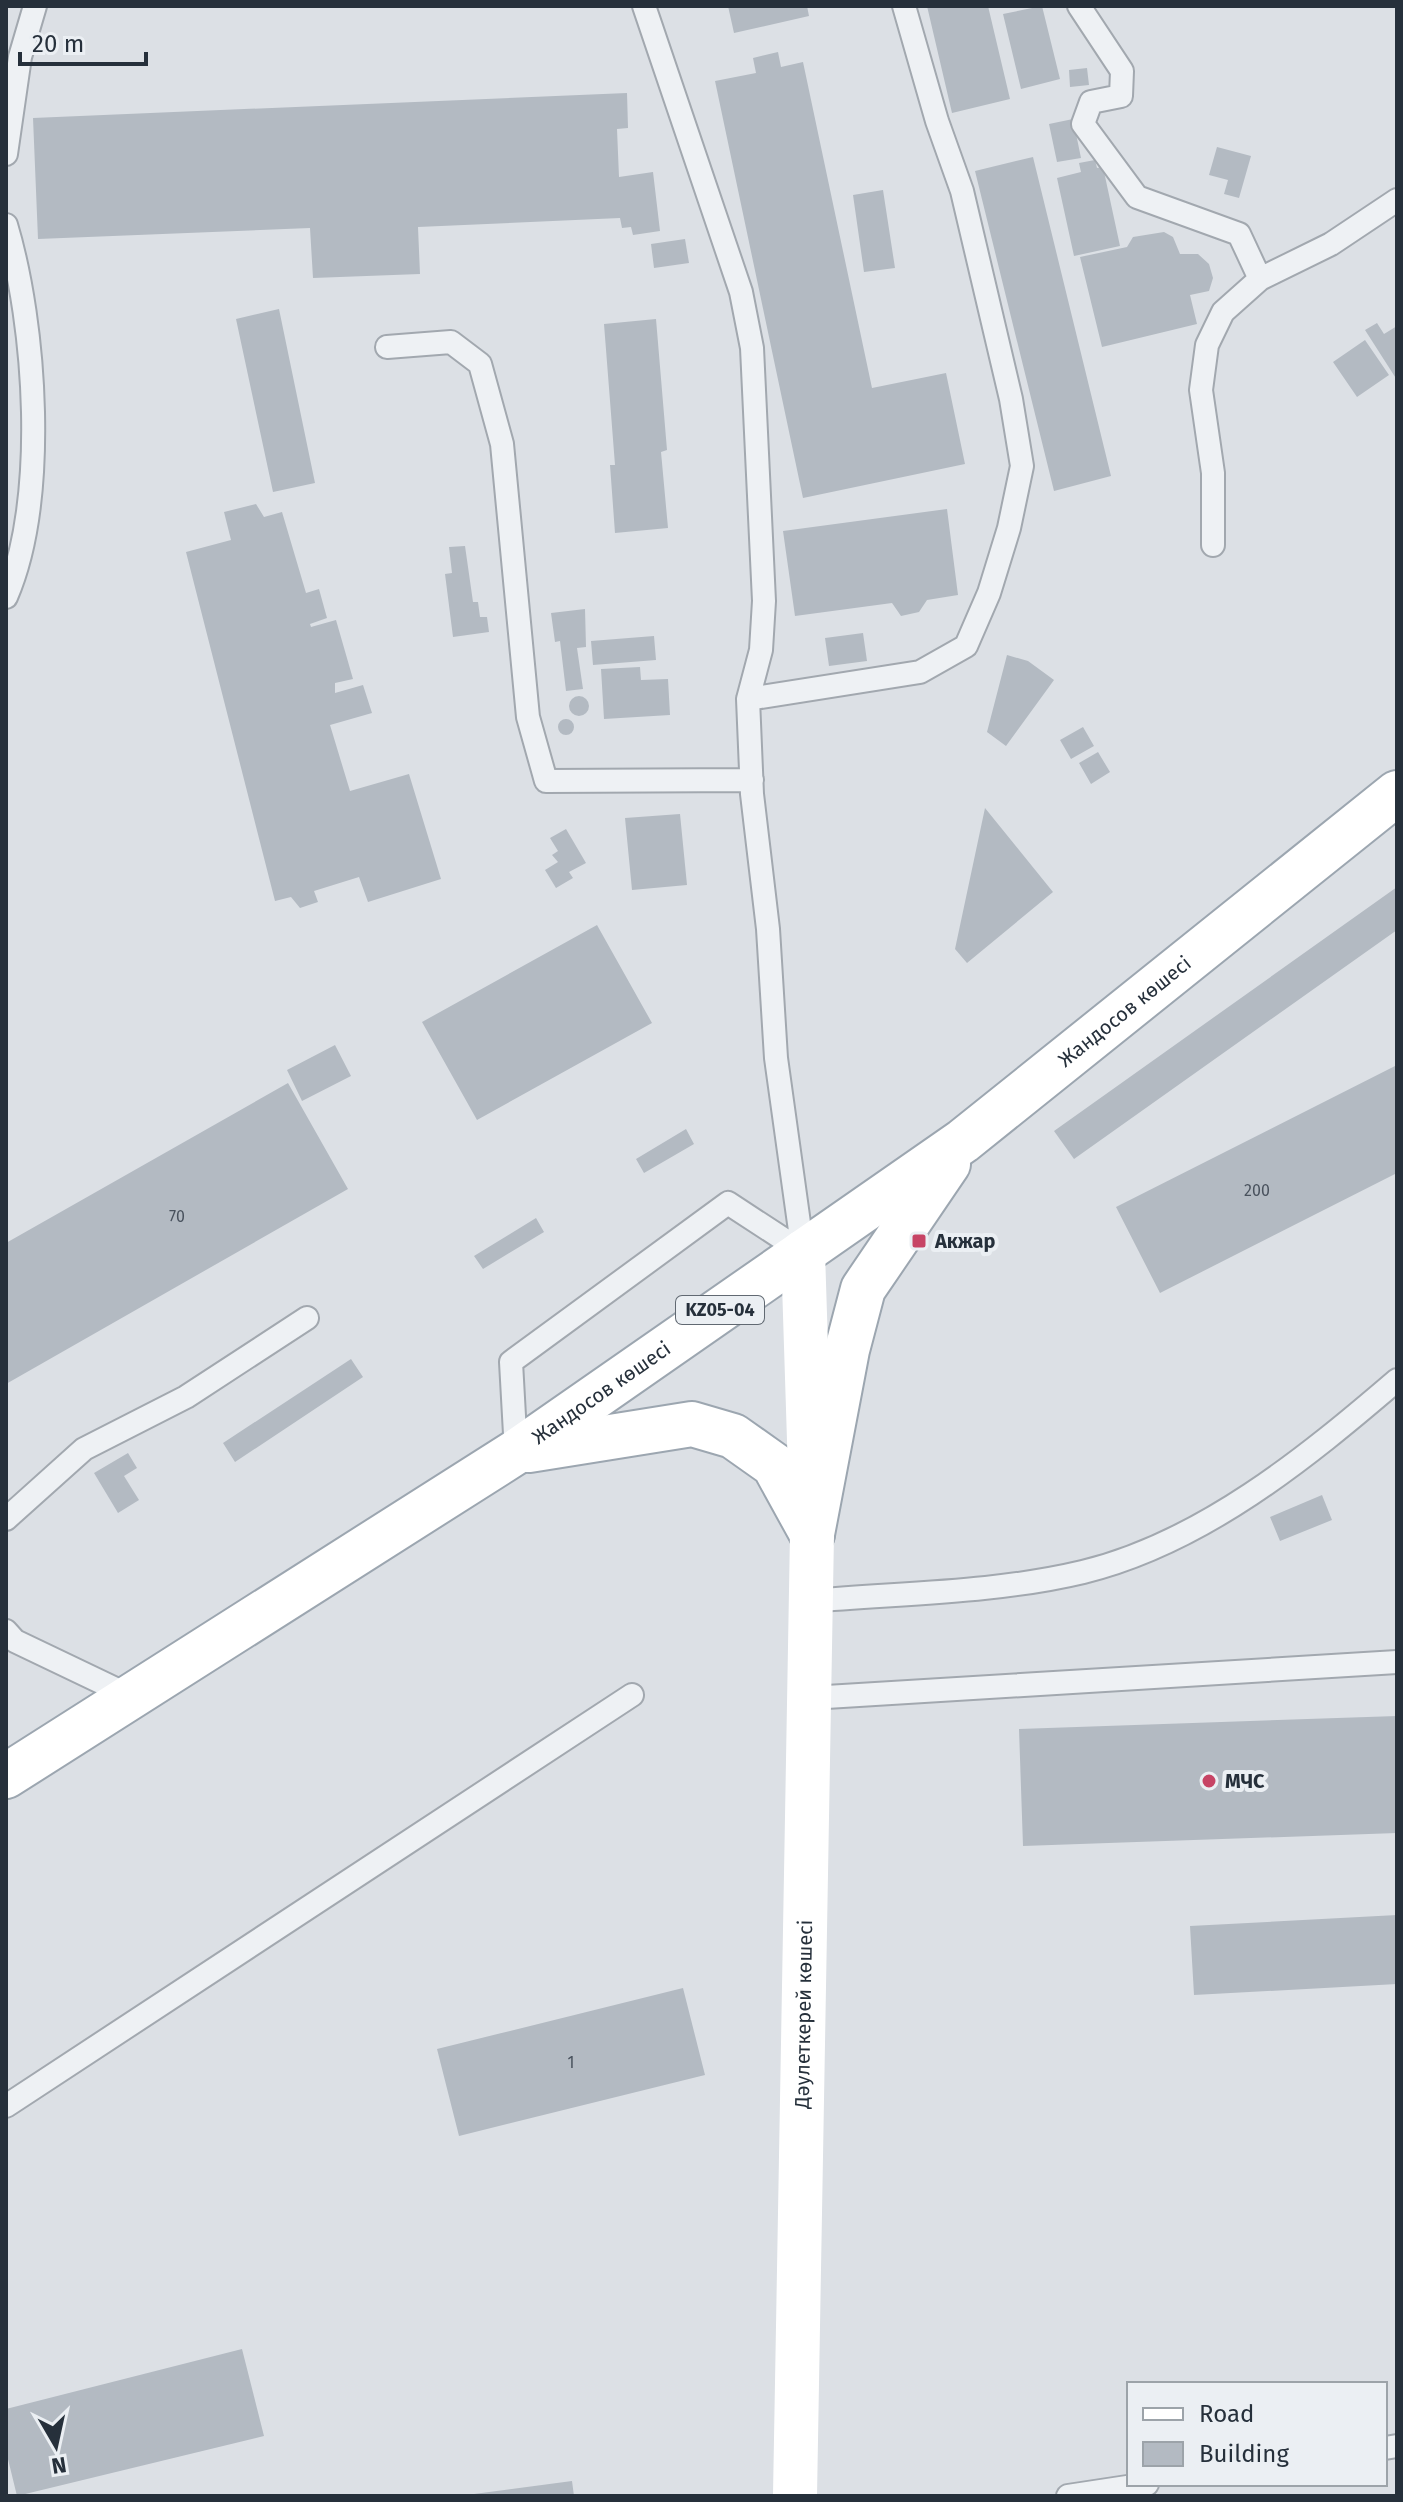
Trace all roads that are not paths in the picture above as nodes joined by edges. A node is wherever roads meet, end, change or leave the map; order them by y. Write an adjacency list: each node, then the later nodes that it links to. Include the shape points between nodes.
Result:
1 (35, 6): 5 (lane, via 20,57)
2 (904, 6): 12 (lane, via 962,191 1011,399 1022,466 1009,528 966,646 920,672)
3 (1079, 6): 8 (lane, via 1122,71 1121,96 1091,102 1083,124 1137,197 1239,234)
4 (638, 9): 12 (lane, via 741,292 752,348 764,601 761,650)
5 (6, 154)
6 (1397, 200): 8 (lane, via 1331,244)
7 (6, 225): 11 (lane, via 26,314 32,388 30,487 17,572)
8 (1260, 279): 10 (lane, via 1223,312 1207,345 1201,390 1213,473)
9 (387, 347): 13 (lane, via 451,342 480,364 502,444 528,717 546,781)
10 (1213, 545)
11 (6, 597)
12 (748, 699): 13 (lane)
13 (752, 780): 16 (lane, via 776,1058)
14 (1397, 793): 15 (main road, Жандосов көшесі / KZ05-04)
15 (963, 1141): 16 (main road, Жандосов көшесі / KZ05-04); 21 (main road, via 863,1289)
16 (803, 1252): 19 (main road, Жандосов көшесі / KZ05-04); 19 (lane, via 728,1203 511,1362); 21 (main road)
17 (307, 1318): 20 (lane, via 186,1397 84,1449)
18 (1397, 1380): 22 (lane, via 1336,1432 1236,1503 1126,1559 1012,1584)
19 (516, 1452): 21 (main road, via 692,1424 733,1436 774,1465); 26 (main road, Жандосов көшесі / KZ05-04)
20 (6, 1519)
21 (812, 1534): 22 (main road, Дәулеткерей көшесі)
22 (811, 1601): 27 (main road, Дәулеткерей көшесі)
23 (6, 1631): 26 (lane, via 15,1641)
24 (1397, 1662): 27 (lane)
25 (632, 1695): 29 (lane)
26 (130, 1696): 28 (main road, Жандосов көшесі / KZ05-04)
27 (810, 1698): 31 (main road, Дәулеткерей көшесі)
28 (6, 1776)
29 (6, 2106)
30 (1134, 2486): 32 (lane)
31 (795, 2496)
32 (1068, 2496)

